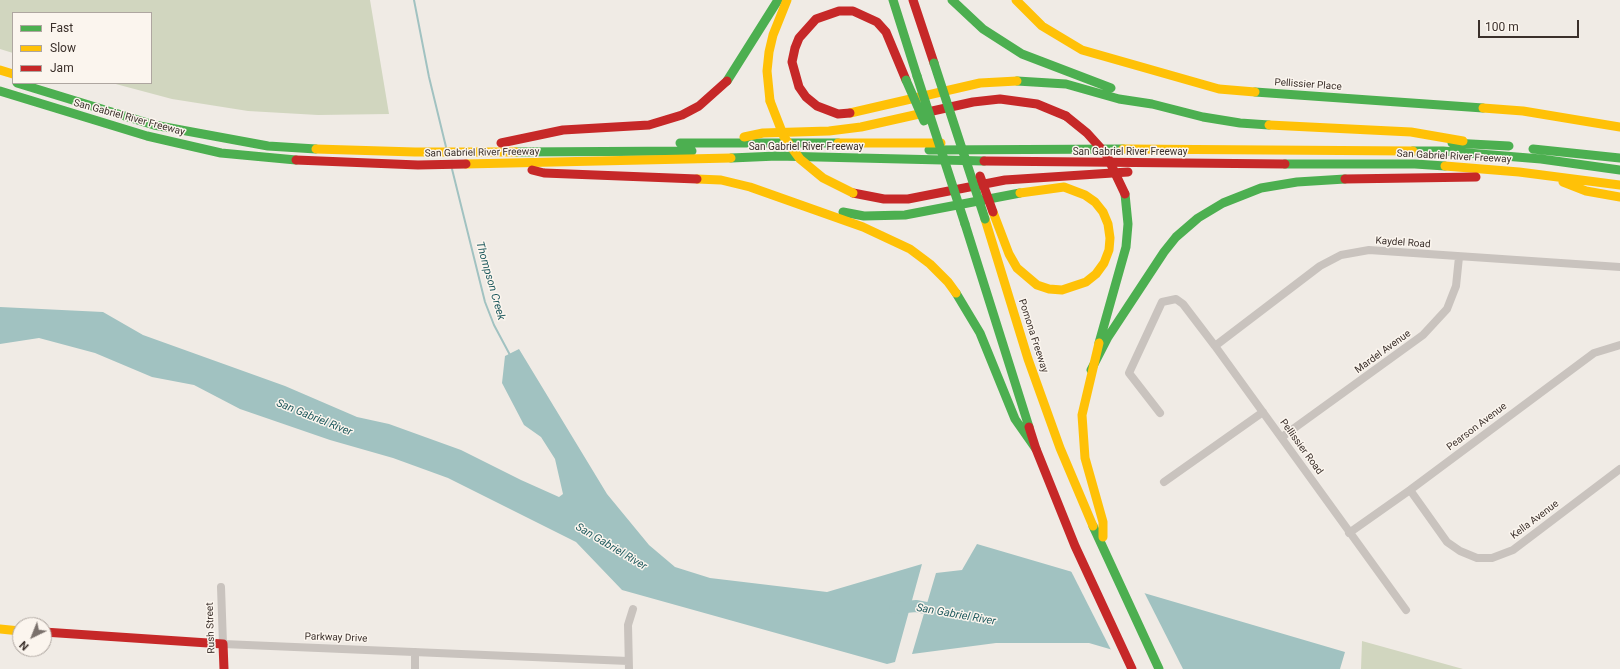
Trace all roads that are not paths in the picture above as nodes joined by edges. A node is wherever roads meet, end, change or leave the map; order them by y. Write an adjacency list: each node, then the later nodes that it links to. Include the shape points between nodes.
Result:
1 (778, 0): 18 (main road, via 728,80 699,106 682,115 649,125 563,130)
2 (787, 0): 26 (main road, bridge, via 769,52 767,71 770,101 784,137 800,159 823,178 853,193 884,199 902,199 1005,180)
3 (893, 0): 33 (main road, bridge)
4 (913, 0): 7 (main road, Pomona Freeway)
5 (952, 0): 16 (main road, via 983,29 1022,54)
6 (1016, 0): 17 (main road, Pellissier Place, via 1042,26 1082,50 1219,89 1523,111)
7 (934, 63): 35 (main road, bridge, via 993,212 1009,254 1017,268 1037,285 1062,290 1086,282 1096,274 1109,250 1108,224 1095,202 1064,187 1032,191 937,210 882,217 849,214); 49 (main road, Pomona Freeway, bridge, via 1028,359 1059,446)
8 (0, 70): 9 (main road)
9 (12, 74)
10 (0, 78): 12 (main road)
11 (0, 82): 22 (main road, via 118,120 208,141 314,155)
12 (12, 82)
13 (20, 84): 22 (main road, via 154,125 225,139 303,149)
14 (43, 84): 22 (main road, San Gabriel River Freeway, via 138,113 220,131)
15 (0, 91): 22 (main road, San Gabriel River Freeway, via 147,136 221,152 288,160)
16 (1152, 104): 20 (main road, via 1240,123 1411,132); 33 (main road, bridge, via 1119,99 1066,84 1010,80 964,86 859,112 847,115 838,114 817,106 806,97 799,87 792,62 799,38 816,19 828,13 853,11 877,22 886,32 906,80)
17 (1620, 127)
18 (501, 143): 19 (main road, San Gabriel River Freeway); 21 (main road, San Gabriel River Freeway)
19 (704, 143): 20 (main road, San Gabriel River Freeway); 40 (main road, bridge, via 763,133 829,131 861,127 973,102 994,100 1037,104 1066,116 1087,133 1114,166 1125,194 1128,224 1126,247)
20 (1475, 143): 23 (main road, San Gabriel River Freeway)
21 (488, 154): 22 (main road, San Gabriel River Freeway); 22 (main road, San Gabriel River Freeway); 24 (main road, via 640,156); 27 (main road, San Gabriel River Freeway); 28 (main road, via 1067,149 1407,151 1502,155)
22 (416, 155)
23 (1620, 158)
24 (661, 161): 25 (main road, San Gabriel River Freeway, via 777,156); 27 (main road, San Gabriel River Freeway)
25 (1029, 162): 26 (main road, San Gabriel River Freeway); 31 (main road, via 1046,156 1401,155 1528,162)
26 (1236, 163): 29 (main road, San Gabriel River Freeway, via 1415,164)
27 (506, 164): 35 (main road, via 544,173 721,180)
28 (1620, 170)
29 (1519, 172): 30 (main road, San Gabriel River Freeway); 40 (main road, via 1494,177 1353,178 1298,182 1241,194 1198,218 1172,242 1108,337)
30 (1542, 174): 32 (main road, San Gabriel River Freeway); 34 (main road, via 1586,191)
31 (1620, 175)
32 (1620, 184)
33 (954, 189): 44 (main road, bridge)
34 (1620, 197)
35 (788, 200): 44 (main road, via 886,236 910,249 948,282 980,333 1015,419)
36 (1459, 257): 37 (street, Kaydel Road); 39 (street, Kaydel Road, via 1369,250 1340,255 1320,266); 43 (street, Mardel Avenue, via 1456,286 1447,309 1423,335)
37 (1620, 268)
38 (1620, 345): 47 (street, Pearson Avenue, via 1594,352)
39 (1214, 346): 41 (street, Pellissier Road); 42 (street, Pellissier Road, via 1182,304 1176,300 1162,302 1129,373)
40 (1091, 370): 49 (main road, via 1082,415 1084,454 1102,522)
41 (1263, 412): 43 (street, Pellissier Road); 46 (street)
42 (1160, 413)
43 (1282, 437): 48 (street, Pellissier Road)
44 (1037, 453): 61 (main road, via 1075,546)
45 (1620, 469): 47 (street, Kella Avenue, via 1513,550 1492,558 1477,558 1447,542)
46 (1164, 482)
47 (1410, 490): 48 (street, Pearson Avenue)
48 (1349, 533): 52 (street, Pellissier Road)
49 (1104, 550): 62 (main road, Pomona Freeway)
50 (221, 587): 56 (street, Rush Street)
51 (633, 609): 58 (street, via 628,625)
52 (1406, 610)
53 (0, 629): 54 (main road)
54 (12, 630)
55 (52, 633): 56 (main road, Parkway Drive)
56 (223, 644): 57 (street, Parkway Drive); 59 (main road, Rush Street)
57 (415, 652): 58 (street, Parkway Drive); 60 (street)
58 (628, 665)
59 (224, 669)
60 (415, 669)
61 (1132, 669)
62 (1159, 669)

